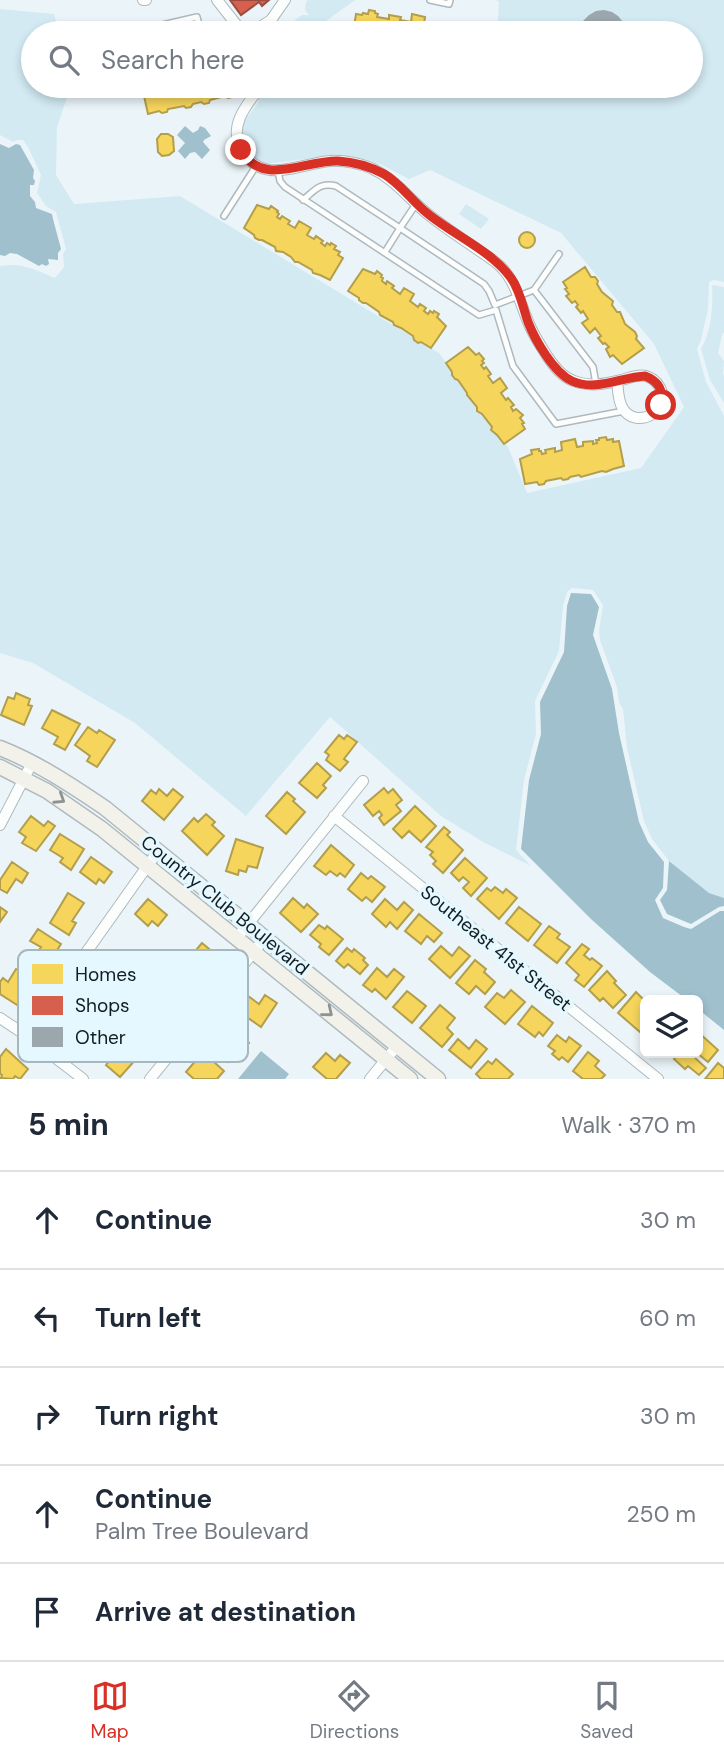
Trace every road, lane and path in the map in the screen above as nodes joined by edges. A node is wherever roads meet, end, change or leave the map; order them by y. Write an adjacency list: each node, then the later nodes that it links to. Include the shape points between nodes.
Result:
1 (217, 0): 7 (street)
2 (285, 0): 8 (street)
3 (430, 0): 4 (lane, via 449,4)
4 (450, 0)
5 (180, 21): 6 (lane, via 197,17)
6 (198, 21)
7 (234, 21)
8 (269, 21)
9 (251, 98): 10 (street, via 239,121 237,140 246,159)
10 (256, 166): 11 (street); 14 (lane)
11 (278, 171): 12 (lane, via 285,187); 13 (street, via 329,161 358,163 387,176)
12 (303, 200): 15 (lane, via 326,184 336,186); 16 (lane)
13 (417, 203): 15 (lane); 19 (street, via 498,264)
14 (224, 216)
15 (400, 228): 16 (lane); 20 (lane, via 484,284)
16 (385, 252): 20 (lane, via 479,315)
17 (559, 254): 18 (lane)
18 (534, 290): 19 (lane); 22 (lane, via 593,367)
19 (519, 296): 20 (lane); 22 (street, via 530,326 555,368 570,381)
20 (495, 308): 23 (lane, via 513,366 556,424)
21 (617, 381): 22 (street); 23 (street); 23 (street, via 645,376 661,390 661,405 651,416 637,418)
22 (596, 384)
23 (624, 411)
24 (0, 748): 25 (main road, Country Club Boulevard)
25 (32, 763): 27 (street); 31 (main road, Country Club Boulevard, via 93,800)
26 (0, 767): 27 (main road, Country Club Boulevard)
27 (25, 779): 30 (street); 32 (main road, Country Club Boulevard, one-way to 32, via 72,807)
28 (363, 781): 29 (street)
29 (334, 816): 33 (street); 50 (street, Southeast 41st Street)
30 (0, 825)
31 (158, 851): 32 (street); 33 (main road, Country Club Boulevard)
32 (148, 866): 35 (main road, Country Club Boulevard); 36 (street)
33 (247, 924): 34 (main road, Country Club Boulevard); 35 (street)
34 (265, 938): 37 (street); 41 (main road, Country Club Boulevard)
35 (236, 939): 37 (main road, Country Club Boulevard)
36 (88, 950)
37 (253, 952): 38 (street); 42 (main road, Country Club Boulevard, one-way to 42)
38 (248, 958)
39 (0, 1018): 40 (street)
40 (18, 1030)
41 (397, 1045): 42 (street); 49 (main road, Country Club Boulevard)
42 (386, 1059): 47 (street); 48 (main road, Country Club Boulevard)
43 (61, 1062): 45 (street)
44 (164, 1062): 46 (street)
45 (83, 1079)
46 (150, 1079)
47 (370, 1079)
48 (410, 1079)
49 (438, 1079)
50 (658, 1079)

